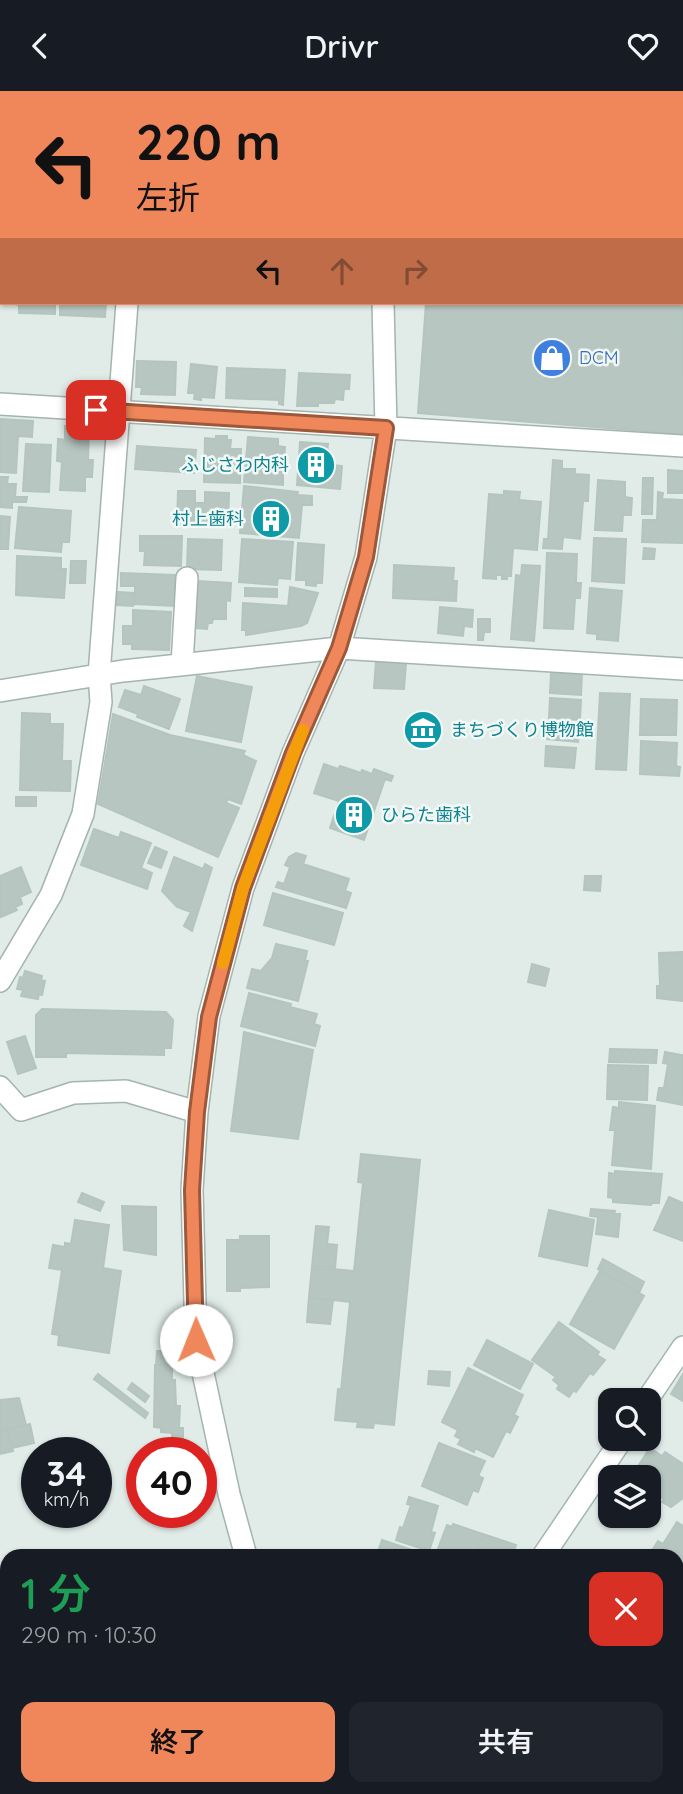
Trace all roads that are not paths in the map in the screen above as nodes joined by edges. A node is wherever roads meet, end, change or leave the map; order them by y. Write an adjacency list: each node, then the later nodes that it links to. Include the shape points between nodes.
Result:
1 (127, 305): 4 (street)
2 (383, 305): 5 (street)
3 (0, 404): 4 (street)
4 (120, 411): 5 (street); 11 (street)
5 (386, 428): 6 (street); 8 (street, via 366,557)
6 (683, 446)
7 (187, 578): 9 (street)
8 (339, 648): 9 (street); 10 (street); 15 (street, via 293,753 243,888 209,1017)
9 (182, 665): 11 (street)
10 (683, 669)
11 (99, 675): 12 (street); 13 (street, via 101,702 83,814 51,895)
12 (0, 691)
13 (0, 981)
14 (0, 1087): 15 (street, via 21,1110 73,1093 126,1091)
15 (197, 1112): 19 (street, via 192,1190 196,1340)
16 (683, 1347): 17 (street)
17 (655, 1388)
18 (614, 1451): 20 (street)
19 (244, 1549)
20 (548, 1549)

